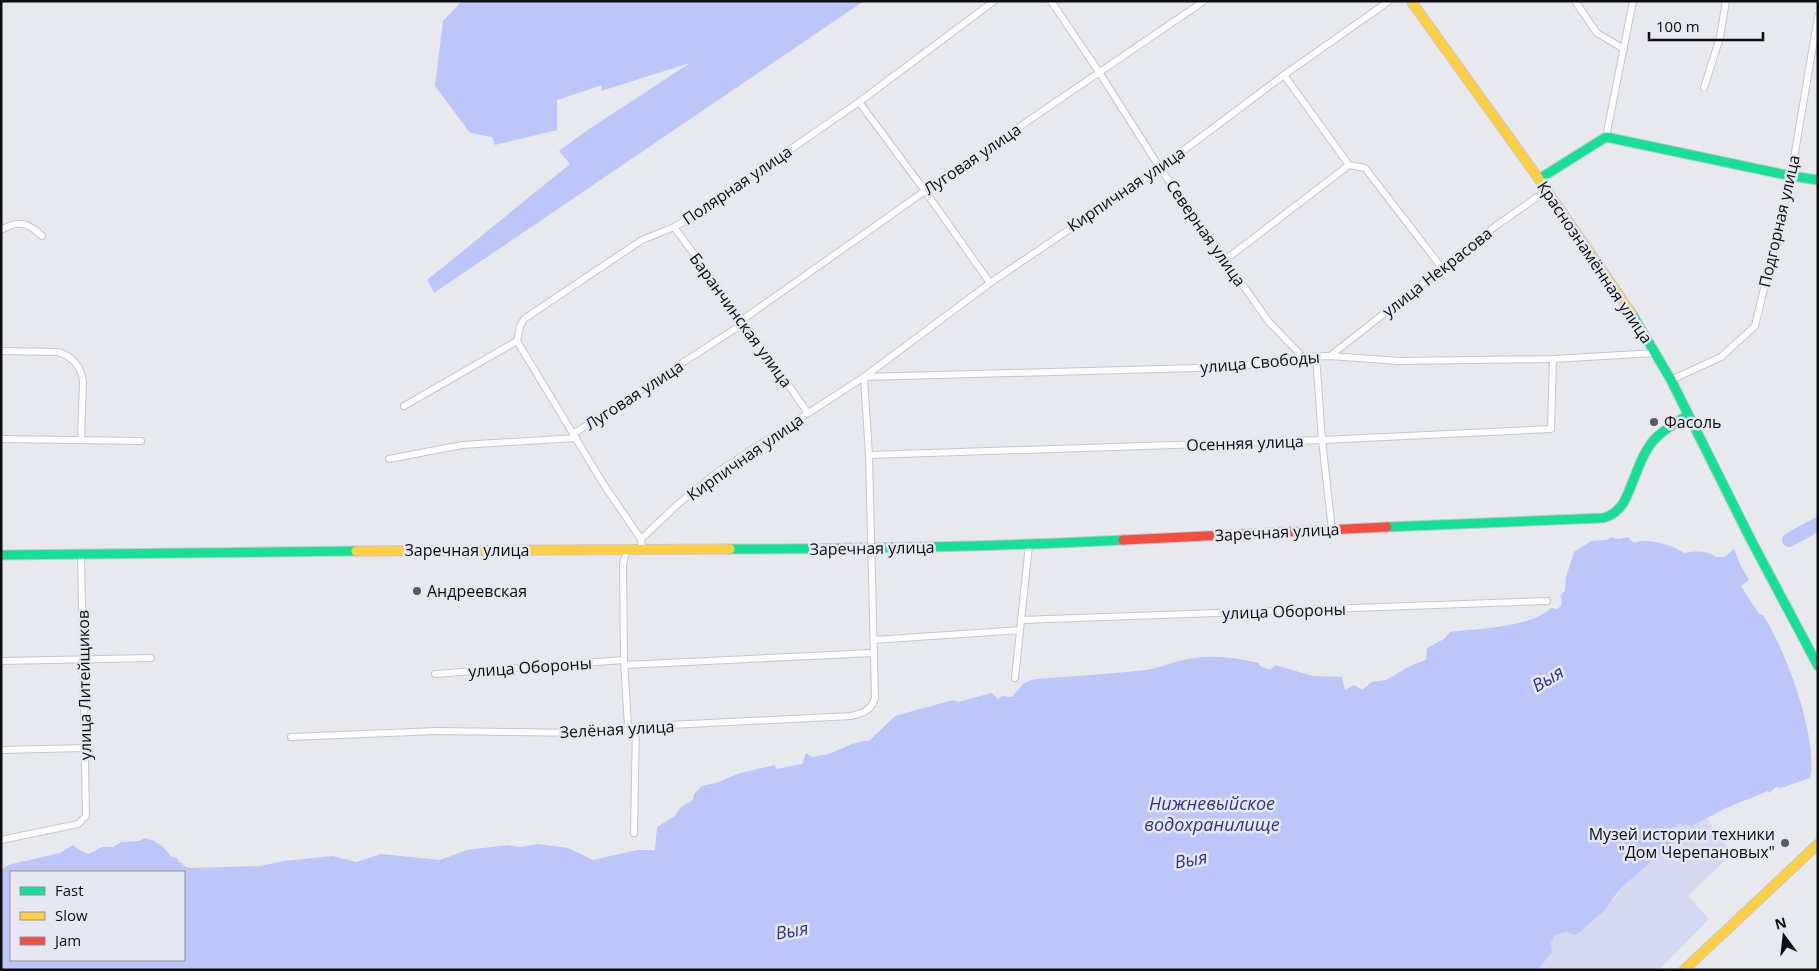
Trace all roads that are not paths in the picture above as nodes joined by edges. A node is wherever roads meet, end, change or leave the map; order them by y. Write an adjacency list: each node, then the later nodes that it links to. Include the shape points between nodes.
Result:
1 (994, 1): 14 (street, Полярная улица)
2 (1051, 1): 11 (street, Северная улица)
3 (1204, 1): 11 (street, Луговая улица)
4 (1388, 1): 12 (street, Кирпичная улица)
5 (1411, 1): 19 (street, Краснознамённая улица)
6 (1575, 1): 10 (street, via 1597,33)
7 (1633, 1): 10 (street)
8 (1726, 1): 13 (street, via 1720,37)
9 (1818, 16): 18 (street, Подгорная улица)
10 (1624, 49): 15 (street)
11 (1099, 72): 17 (street, Северная улица); 21 (street, Луговая улица)
12 (1284, 75): 16 (street); 17 (street, Кирпичная улица)
13 (1704, 88)
14 (859, 102): 21 (street); 23 (street, Полярная улица)
15 (1606, 137): 18 (street); 19 (street)
16 (1349, 165): 26 (street); 27 (street, via 1365,168)
17 (1160, 168): 26 (street, Северная улица); 28 (street, Кирпичная улица)
18 (1791, 176): 20 (street); 38 (street, Подгорная улица, via 1755,326 1721,357)
19 (1539, 179): 22 (street, Краснознамённая улица)
20 (1818, 180)
21 (926, 191): 28 (street); 29 (street, Луговая улица)
22 (1546, 191): 27 (street, улица Некрасова); 32 (street, Краснознамённая улица)
23 (674, 227): 29 (street, Баранчинская улица); 30 (street, Полярная улица, via 642,240 524,319)
24 (1, 230): 25 (street, via 16,223 25,224)
25 (42, 236)
26 (1224, 260): 35 (street, Северная улица, via 1269,322)
27 (1442, 268): 34 (street, улица Некрасова)
28 (990, 282): 37 (street, Кирпичная улица)
29 (743, 322): 40 (street, Баранчинская улица); 42 (street, Луговая улица)
30 (517, 340): 39 (street); 42 (street)
31 (1, 351): 44 (street, via 64,353 74,362 82,373 83,381)
32 (1656, 353): 36 (street, улица Свободы); 38 (street, Краснознамённая улица)
33 (1316, 356): 34 (street, улица Свободы); 35 (street, улица Свободы); 45 (street)
34 (1330, 356): 36 (street, улица Свободы, via 1399,361)
35 (1304, 357): 37 (street, улица Свободы, via 1234,367)
36 (1553, 359): 45 (street, Осенняя улица, via 1550,430)
37 (864, 377): 40 (street, Кирпичная улица); 47 (street)
38 (1671, 380): 41 (street, Краснознамённая улица)
39 (404, 406)
40 (808, 413): 50 (street, Кирпичная улица, via 719,471)
41 (1688, 415): 49 (street, Заречная улица, via 1668,427 1650,444 1616,514 1603,518); 66 (street, Краснознамённая улица)
42 (574, 436): 48 (street, Луговая улица, via 462,446); 50 (street)
43 (1, 439): 44 (street)
44 (81, 439): 46 (street)
45 (1322, 440): 47 (street, Осенняя улица); 49 (street)
46 (141, 441)
47 (869, 455): 54 (street)
48 (390, 459)
49 (1332, 530): 51 (street, Заречная улица)
50 (641, 539): 53 (street)
51 (1029, 545): 54 (street, Заречная улица); 58 (street)
52 (627, 549): 53 (street, Заречная улица); 55 (street, Заречная улица); 65 (street, via 623,564)
53 (642, 549): 54 (street, Заречная улица)
54 (870, 549): 60 (street)
55 (81, 554): 56 (street, Заречная улица); 64 (street, улица Литейщиков)
56 (1, 555)
57 (1547, 601): 58 (street, улица Обороны)
58 (1020, 620): 59 (street)
59 (1020, 630): 60 (street); 68 (street)
60 (873, 640): 61 (street)
61 (873, 653): 65 (street, улица Обороны); 70 (street, Зелёная улица, via 875,698 873,706 862,714)
62 (151, 658): 64 (street)
63 (1, 660): 64 (street)
64 (84, 660): 72 (street, улица Литейщиков)
65 (625, 662): 67 (street, улица Обороны); 69 (street)
66 (1818, 666)
67 (435, 674)
68 (1015, 678)
69 (628, 727): 70 (street, Зелёная улица); 71 (street, Зелёная улица, via 594,733 437,731)
70 (636, 727): 74 (street)
71 (291, 737)
72 (85, 748): 73 (street); 75 (street, улица Литейщиков, via 86,816 78,824)
73 (1, 750)
74 (634, 833)
75 (1, 840)
76 (1818, 844): 77 (street)
77 (1684, 970)

